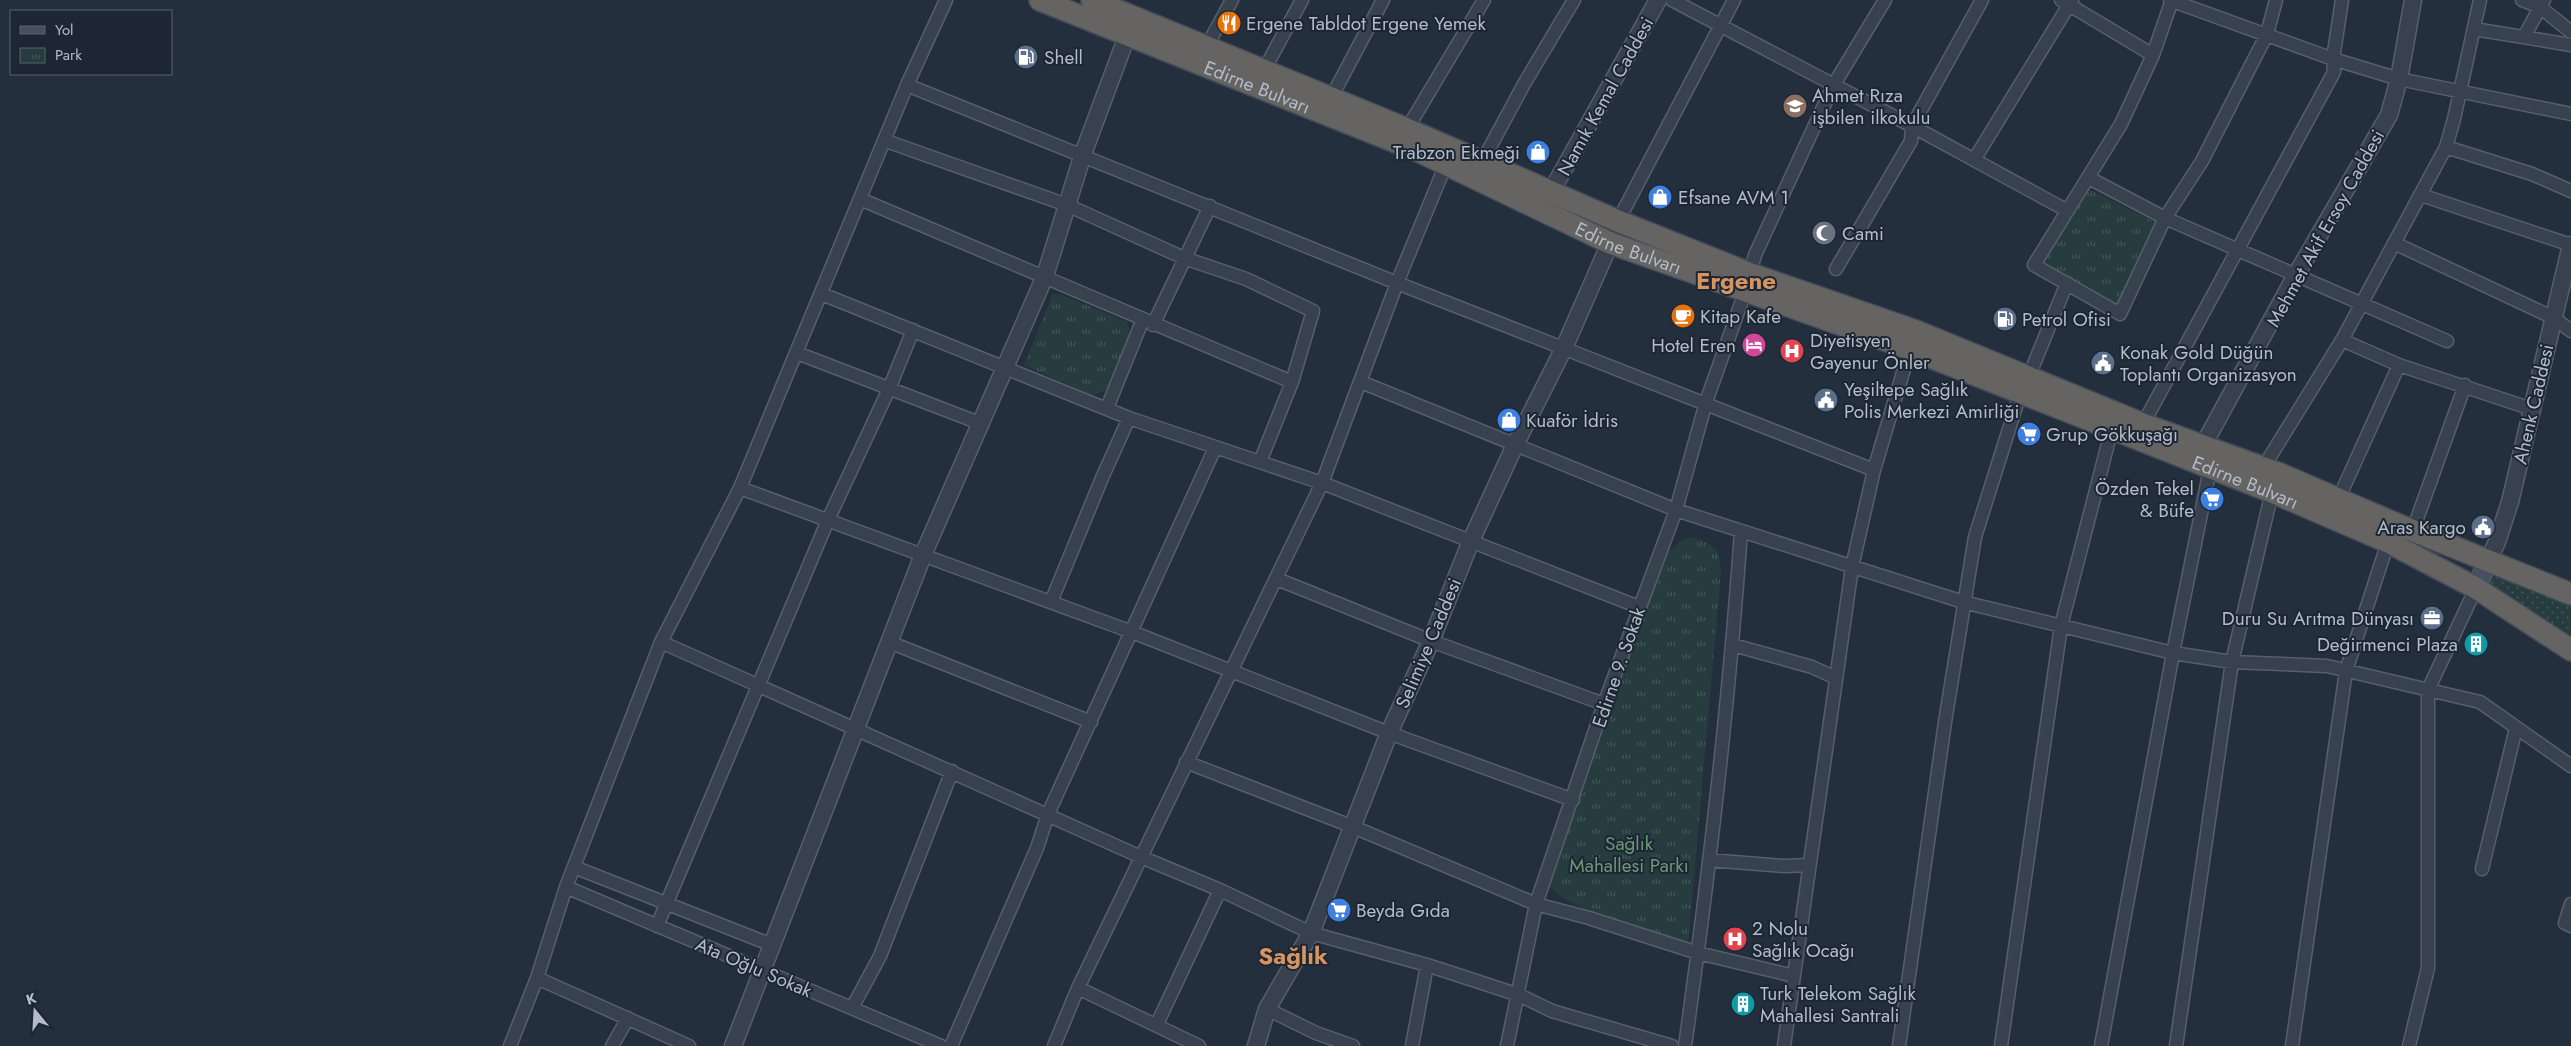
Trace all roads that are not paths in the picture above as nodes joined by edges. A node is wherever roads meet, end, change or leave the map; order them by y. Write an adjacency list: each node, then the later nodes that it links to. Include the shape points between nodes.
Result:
1 (946, 0): 34 (street)
2 (1040, 0): 26 (highway, Edirne Bulvarı)
3 (1232, 0): 29 (street)
4 (1302, 0): 32 (street)
5 (1383, 0): 37 (street)
6 (1484, 0): 40 (street)
7 (1574, 0): 45 (street)
8 (1658, 0): 49 (street, Namık Kemal Caddesi)
9 (1672, 0): 22 (street)
10 (1734, 0): 22 (street)
11 (1885, 0): 35 (street, Edirne 9. Sokak)
12 (1982, 0): 39 (street)
13 (2171, 0): 25 (street); 30 (street)
14 (2276, 0): 25 (street)
15 (2342, 0): 31 (street)
16 (2413, 0): 33 (street, Mehmet Akif Ersoy Caddesi)
17 (2480, 0): 23 (street)
18 (2522, 0): 21 (street)
19 (2067, 1): 30 (street); 44 (street)
20 (1104, 2): 29 (highway, Edirne Bulvarı)
21 (2542, 4): 24 (street); 27 (street)
22 (1721, 26): 35 (street); 56 (street)
23 (2474, 29): 27 (street); 36 (street)
24 (2571, 32)
25 (2267, 34): 31 (street); 55 (street, via 2202,161)
26 (1127, 36): 43 (street); 46 (highway, Edirne Bulvarı, via 1281,95)
27 (2524, 37): 28 (street)
28 (2571, 45)
29 (1207, 46): 32 (highway, Edirne Bulvarı)
30 (2153, 55): 47 (street, via 2121,124)
31 (2333, 59): 33 (street); 60 (street, via 2334,72)
32 (1264, 70): 37 (highway, Edirne Bulvarı)
33 (2399, 79): 36 (street); 63 (street, Mehmet Akif Ersoy Caddesi, via 2389,115)
34 (907, 85): 41 (street); 43 (street)
35 (1833, 86): 39 (street); 66 (street, Edirne 9. Sokak, via 1755,255)
36 (2460, 91): 38 (street); 42 (street)
37 (1331, 98): 40 (highway, Edirne Bulvarı)
38 (2571, 114)
39 (1912, 126): 44 (street); 62 (street, via 1911,141)
40 (1407, 129): 45 (highway, Edirne Bulvarı)
41 (886, 141): 51 (street); 52 (street)
42 (2446, 147): 48 (street, via 2532,174); 50 (street)
43 (1083, 154): 52 (street); 53 (street)
44 (1974, 160): 54 (street)
45 (1482, 162): 49 (highway, Edirne Bulvarı)
46 (1446, 164): 57 (highway, Edirne Bulvarı); 65 (street)
47 (2089, 178): 54 (street); 55 (street)
48 (2571, 191)
49 (1551, 192): 56 (highway, Edirne Bulvarı)
50 (2421, 195): 58 (street); 59 (street)
51 (860, 199): 64 (street); 68 (street)
52 (1067, 205): 61 (street); 64 (street)
53 (1210, 206): 61 (street); 65 (street)
54 (2066, 210): 67 (street, via 2034,265)
55 (2165, 218): 60 (street); 67 (street, via 2120,314)
56 (1618, 222): 66 (highway, Edirne Bulvarı)
57 (1610, 243): 66 (highway, Edirne Bulvarı); 76 (street, Selimiye Caddesi)
58 (2394, 243): 69 (street); 70 (street)
59 (2571, 245): 70 (street, Ahenk Caddesi)
60 (2239, 250): 63 (street); 91 (street)
61 (1184, 258): 71 (street); 81 (street, via 1246,279 1313,311)
62 (1836, 269)
63 (2296, 275): 69 (street); 93 (street, Mehmet Akif Ersoy Caddesi)
64 (1046, 276): 71 (street); 80 (street)
65 (1397, 283): 76 (street); 82 (street)
66 (1748, 283): 77 (highway, Edirne Bulvarı); 83 (highway, Edirne Bulvarı, via 1916,331); 86 (street, Edirne 9. Sokak)
67 (2067, 283): 83 (street)
68 (822, 294): 72 (street); 78 (street)
69 (2360, 304): 74 (street); 75 (street)
70 (2554, 318): 73 (street); 88 (street, Ahenk Caddesi)
71 (1148, 322): 81 (street); 87 (street)
72 (913, 330): 80 (street); 85 (street)
73 (2571, 331)
74 (2342, 340): 79 (street); 97 (street)
75 (2447, 342)
76 (1564, 348): 86 (street); 94 (street, Selimiye Caddesi)
77 (1910, 349): 83 (highway, Edirne Bulvarı); 99 (street)
78 (797, 353): 85 (street); 101 (street)
79 (2399, 364): 84 (street); 103 (street)
80 (1006, 368): 87 (street); 90 (street)
81 (1292, 382): 96 (street)
82 (1361, 382): 94 (street); 100 (street)
83 (2024, 385): 91 (highway, Edirne Bulvarı); 92 (highway, Edirne Bulvarı); 117 (street, via 1975,537)
84 (2465, 386): 88 (street); 106 (street)
85 (889, 388): 90 (street); 105 (street)
86 (1706, 402): 99 (street); 104 (street, Edirne 9. Sokak)
87 (1107, 408): 89 (street)
88 (2532, 409): 111 (street, Ahenk Caddesi, via 2510,502 2498,542)
89 (1129, 418): 95 (street); 116 (street)
90 (982, 424): 110 (street)
91 (2143, 424): 93 (highway, Edirne Bulvarı)
92 (2112, 428): 98 (highway, Edirne Bulvarı); 119 (street)
93 (2204, 444): 97 (highway, Edirne Bulvarı)
94 (1515, 446): 104 (street); 109 (street, Selimiye Caddesi)
95 (1216, 448): 96 (street); 120 (street)
96 (1260, 462): 100 (street)
97 (2263, 468): 103 (highway, Edirne Bulvarı)
98 (2210, 469): 102 (highway, Edirne Bulvarı); 126 (street)
99 (1874, 470): 112 (street)
100 (1322, 482): 109 (street); 113 (street)
101 (740, 488): 105 (street); 122 (street)
102 (2272, 492): 108 (highway, Edirne Bulvarı); 127 (street)
103 (2338, 500): 106 (highway, Edirne Bulvarı)
104 (1676, 510): 107 (street); 118 (street, Edirne 9. Sokak)
105 (828, 520): 110 (street); 131 (street)
106 (2413, 530): 111 (highway, Edirne Bulvarı)
107 (1741, 532): 112 (street); 124 (street)
108 (2388, 542): 114 (highway, Edirne Bulvarı); 129 (street)
109 (1470, 543): 118 (street); 121 (street, Selimiye Caddesi)
110 (923, 555): 116 (street); 123 (street)
111 (2488, 561): 114 (main road); 115 (highway, Edirne Bulvarı)
112 (1852, 567): 117 (street); 130 (street)
113 (1277, 579): 121 (street); 128 (street)
114 (2476, 588): 125 (highway, Edirne Bulvarı); 132 (street)
115 (2571, 594)
116 (1051, 602): 120 (street)
117 (1963, 602): 119 (street); 184 (street)
118 (1639, 607): 133 (street, Edirne 9. Sokak)
119 (2061, 626): 126 (street); 185 (street)
120 (1132, 632): 128 (street); 134 (street)
121 (1430, 640): 133 (street); 137 (street, Selimiye Caddesi)
122 (662, 642): 131 (street); 147 (street)
123 (889, 642): 134 (street); 135 (street)
124 (1733, 645): 130 (street, via 1812,667); 145 (street)
125 (2571, 650)
126 (2172, 653): 127 (street); 186 (street)
127 (2232, 662): 129 (street, via 2327,666); 187 (street)
128 (1232, 670): 137 (street); 138 (street)
129 (2346, 671): 132 (street); 188 (street)
130 (1836, 678): 146 (street)
131 (758, 685): 135 (street); 153 (street)
132 (2428, 690): 136 (street, via 2480,702); 189 (street, via 2428,968)
133 (1604, 704): 141 (street, Edirne 9. Sokak)
134 (1091, 722): 142 (street)
135 (855, 728): 140 (street); 157 (street)
136 (2516, 728): 139 (street); 148 (street)
137 (1389, 733): 141 (street); 143 (street, Selimiye Caddesi)
138 (1186, 762): 143 (street); 144 (street)
139 (2571, 766)
140 (952, 771): 142 (street); 165 (street, via 880,956)
141 (1573, 800): 151 (street, Edirne 9. Sokak)
142 (1048, 814): 144 (street); 174 (street, via 1037,848)
143 (1351, 826): 151 (street); 156 (street, Selimiye Caddesi)
144 (1141, 857): 150 (street); 163 (street)
145 (1710, 860): 146 (street); 158 (street)
146 (1809, 865): 161 (street)
147 (574, 867): 149 (street); 153 (street)
148 (2482, 869)
149 (566, 887): 154 (street, Ata Oğlu Sokak); 162 (street)
150 (1220, 890): 156 (street); 168 (street)
151 (1536, 904): 158 (street); 164 (street, Edirne 9. Sokak, via 1522,966)
152 (2571, 904): 155 (street, via 2565,923)
153 (666, 905): 154 (street); 157 (street)
154 (657, 926): 160 (street, Ata Oğlu Sokak)
155 (2571, 926)
156 (1311, 933): 159 (street); 166 (street, Selimiye Caddesi)
157 (772, 945): 160 (street)
158 (1698, 953): 161 (street); 182 (street)
159 (1427, 965): 164 (street); 179 (street)
160 (763, 970): 165 (street, Ata Oğlu Sokak); 172 (street)
161 (1794, 976): 183 (street)
162 (537, 978): 167 (street); 169 (street)
163 (1078, 988): 168 (street); 175 (street)
164 (1519, 996): 180 (street, Edirne 9. Sokak); 181 (street, via 1552,1011)
165 (852, 1008): 173 (street, Ata Oğlu Sokak)
166 (1267, 1008): 177 (street, Selimiye Caddesi); 178 (street, via 1316,1033)
167 (628, 1018): 170 (street); 171 (street)
168 (1157, 1024): 176 (street)
169 (510, 1046)
170 (612, 1046)
171 (689, 1046)
172 (733, 1046)
173 (941, 1046)
174 (951, 1046)
175 (1054, 1046)
176 (1199, 1046)
177 (1256, 1046)
178 (1354, 1046)
179 (1412, 1046)
180 (1507, 1046)
181 (1672, 1046)
182 (1685, 1046)
183 (1784, 1046)
184 (1898, 1046)
185 (2001, 1046)
186 (2101, 1046)
187 (2176, 1046)
188 (2292, 1046)
189 (2408, 1046)

